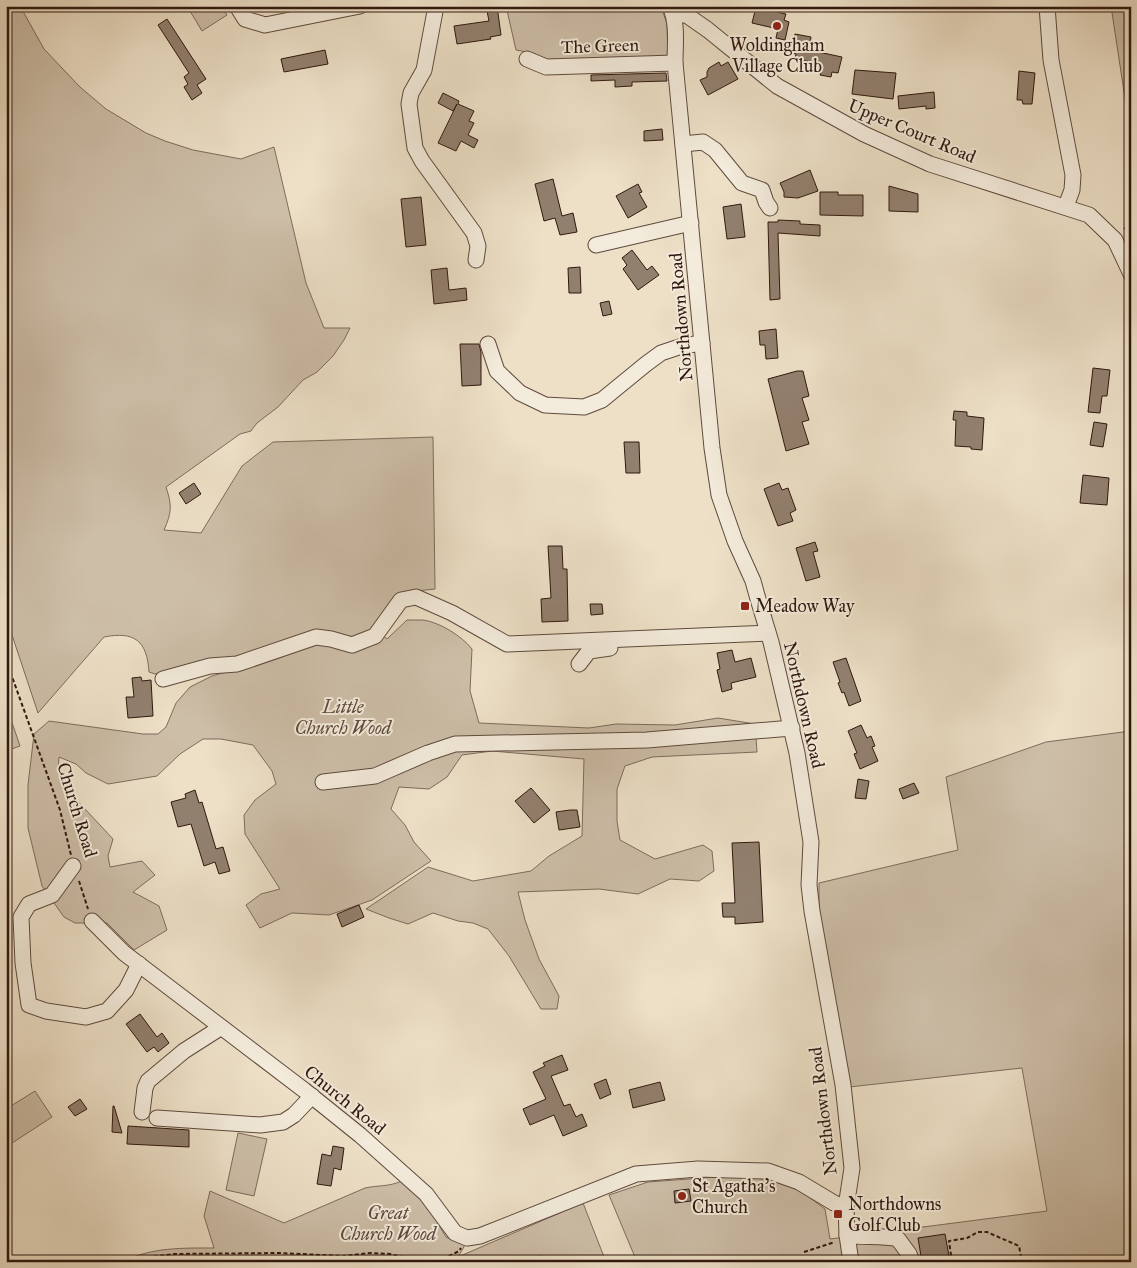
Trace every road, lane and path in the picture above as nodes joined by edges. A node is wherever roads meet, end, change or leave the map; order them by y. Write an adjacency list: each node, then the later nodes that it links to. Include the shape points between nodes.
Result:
1 (237, 6): 2 (street, via 245,19 265,25)
2 (360, 6)
3 (436, 6): 13 (street, via 424,70 411,93 409,104 415,148 474,234 478,246)
4 (1047, 6): 9 (street, via 1051,60 1073,175)
5 (672, 9): 7 (street, Northdown Road); 9 (street, Upper Court Road, via 708,30 777,86 864,134 930,164)
6 (527, 59): 7 (street, The Green, via 546,67)
7 (675, 63): 8 (street, Northdown Road)
8 (683, 144): 10 (street, via 703,142 715,150 742,183 762,190); 11 (street, Northdown Road)
9 (1066, 206): 14 (street, Upper Court Road, via 1089,215 1115,240)
10 (770, 208)
11 (691, 223): 12 (street); 15 (street, Northdown Road)
12 (596, 245)
13 (476, 260)
14 (1131, 274)
15 (702, 343): 16 (street, via 661,353 602,400 584,406 545,405 520,393 497,371); 17 (street, Northdown Road, via 719,495 753,582)
16 (488, 344)
17 (769, 637): 19 (street, via 604,648 589,651); 20 (street, via 507,644 416,597 402,600 375,636 352,645 316,637 237,664 210,666); 21 (street, Northdown Road)
18 (6, 660): 23 (path, Church Road, via 60,810)
19 (579, 664)
20 (163, 679)
21 (792, 728): 22 (street, via 647,740 455,744 374,776); 28 (street, Northdown Road, via 811,842 809,885 812,911 843,1085 852,1168)
22 (322, 782)
23 (74, 866): 24 (path, Church Road); 25 (street, via 52,895 29,904 21,917 29,1004 46,1012 86,1018 107,1010 126,990)
24 (92, 921): 25 (street, Church Road)
25 (139, 964): 26 (street, Church Road)
26 (220, 1028): 27 (street, Church Road); 27 (street, via 184,1050 148,1081 150,1115 260,1125 283,1122)
27 (312, 1096): 30 (street, Church Road, via 426,1194 455,1234)
28 (846, 1207): 29 (street, Northdown Road); 30 (street, via 799,1182 768,1171 698,1169 636,1174 480,1236)
29 (847, 1237): 31 (path); 37 (street, Northdown Road); 38 (street, via 898,1239)
30 (467, 1238): 36 (path, via 459,1251)
31 (804, 1252)
32 (542, 1256): 33 (path)
33 (538, 1258)
34 (136, 1262): 35 (path, via 174,1254 343,1256 370,1253)
35 (422, 1262)
36 (436, 1262)
37 (851, 1262)
38 (912, 1262)
39 (952, 1262): 40 (path, via 949,1241 978,1232 987,1232 1019,1246)
40 (1022, 1262)

